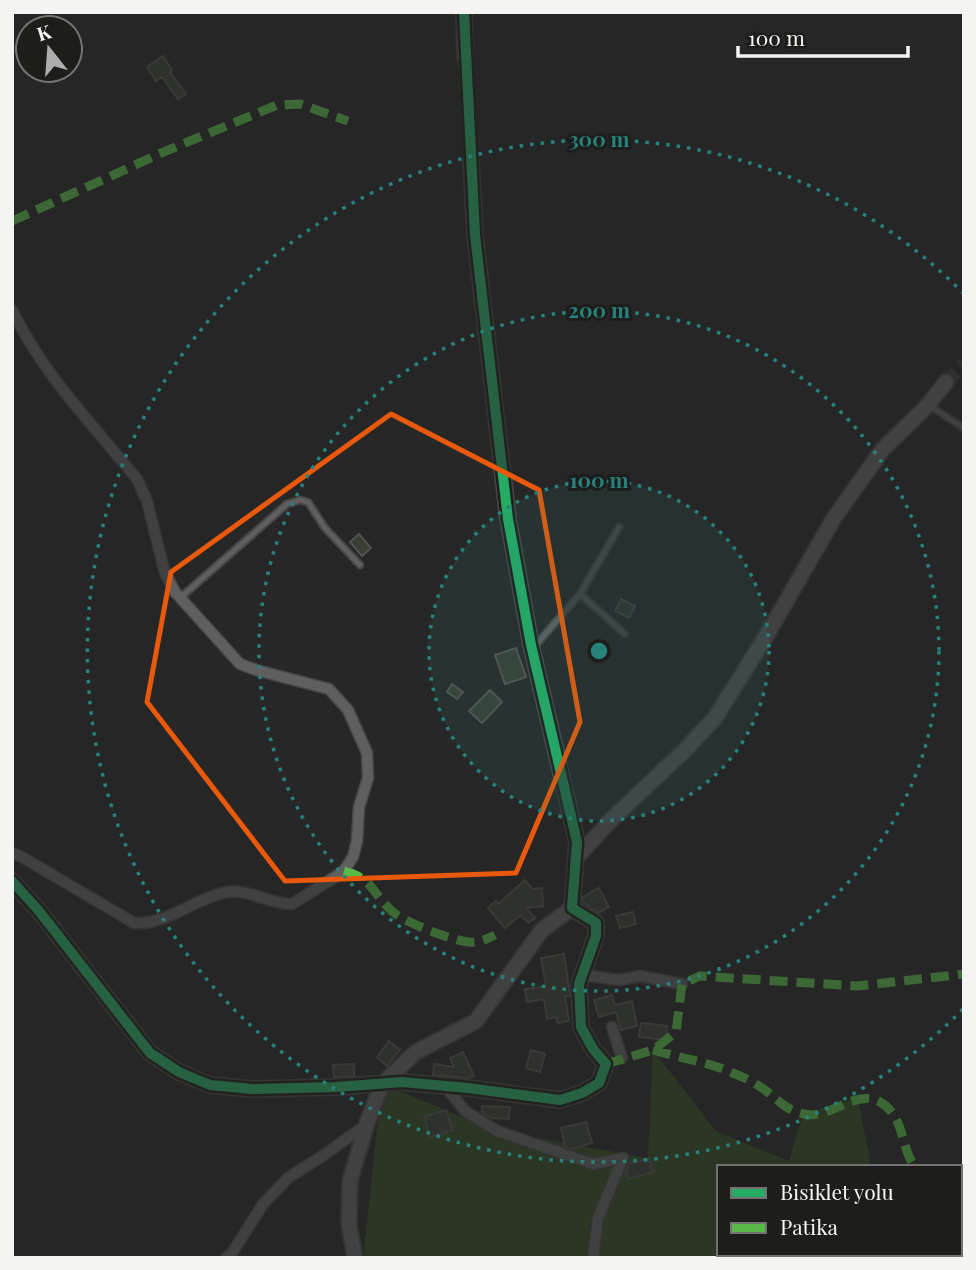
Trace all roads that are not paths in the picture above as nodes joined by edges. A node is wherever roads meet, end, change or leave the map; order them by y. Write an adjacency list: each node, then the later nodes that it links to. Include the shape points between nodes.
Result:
1 (464, 12): 2 (street)
2 (465, 57)
3 (471, 162): 13 (street, via 475,235 508,519)
4 (12, 310): 11 (street, via 44,366 137,479 147,501 164,573)
5 (946, 382): 6 (street)
6 (928, 405): 7 (lane); 15 (street, via 883,449 835,518 715,718)
7 (964, 428)
8 (619, 527): 10 (lane)
9 (360, 565): 11 (lane, via 308,502 300,500 287,504)
10 (580, 594): 12 (lane); 13 (lane)
11 (180, 598): 14 (street, via 240,664 329,689 348,710 367,753 368,778 353,857 344,871 292,904 232,891 202,899 162,920 134,923)
12 (625, 634)
13 (532, 650): 15 (street, via 572,816)
14 (12, 853)
15 (576, 858): 17 (street)
16 (12, 881): 22 (street, via 150,1053 179,1072 210,1085 252,1089)
17 (572, 908): 18 (street, via 596,923); 22 (street, via 542,930 476,1021 416,1052)
18 (583, 975): 19 (street, via 619,980 640,976); 23 (street, via 579,984 581,1027 606,1064 599,1083 559,1100)
19 (682, 984)
20 (612, 1027): 21 (street)
21 (622, 1058)
22 (382, 1084): 23 (street); 24 (street)
23 (445, 1086): 27 (street, via 465,1111 497,1131 593,1164 622,1158 598,1218)
24 (367, 1123): 25 (street, via 288,1178 263,1204); 26 (street, via 350,1181 349,1225)
25 (226, 1258)
26 (355, 1258)
27 (593, 1258)

